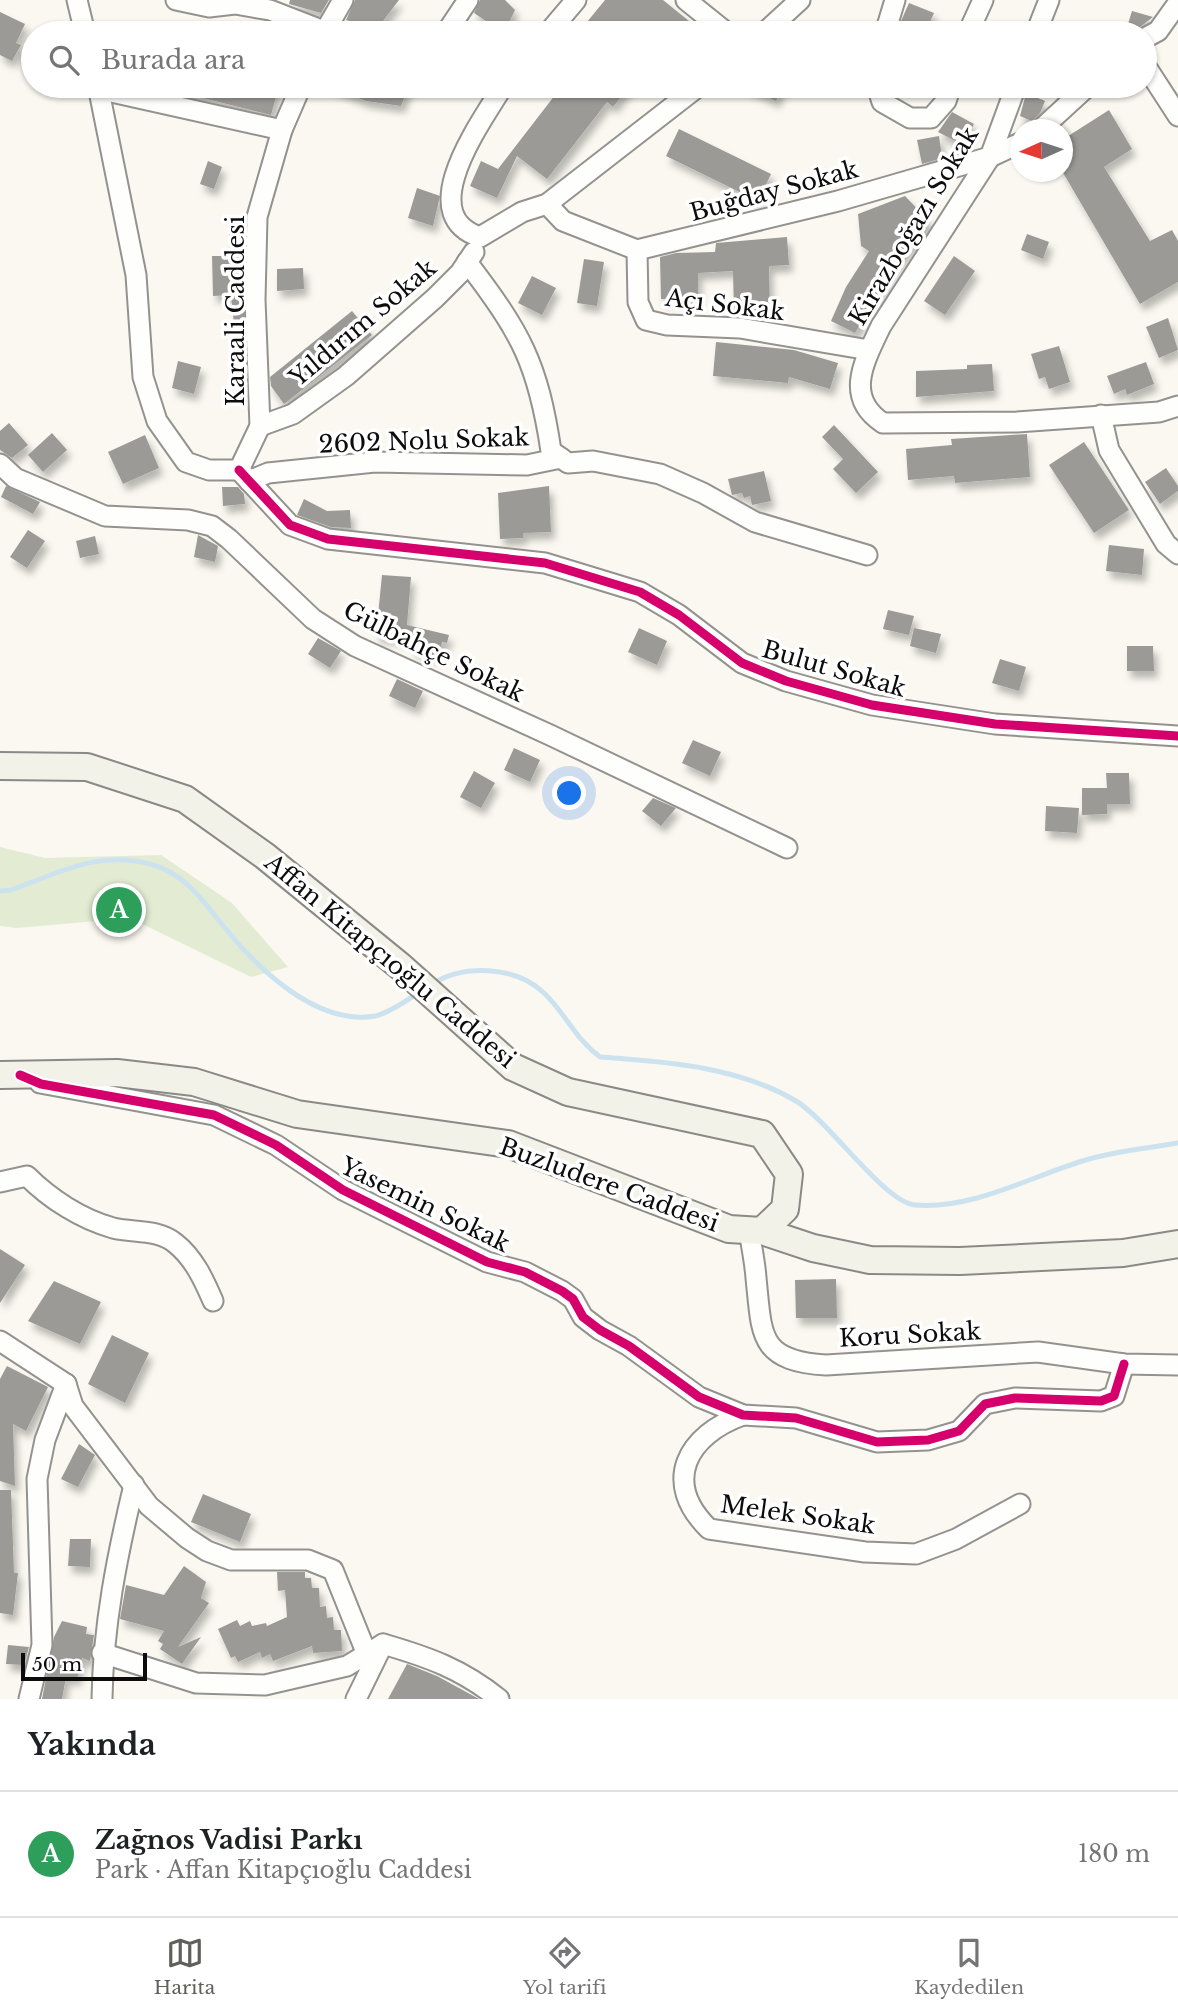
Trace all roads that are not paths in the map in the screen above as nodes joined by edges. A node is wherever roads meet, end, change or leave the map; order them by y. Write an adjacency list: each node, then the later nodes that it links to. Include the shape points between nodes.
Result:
1 (77, 0): 12 (street)
2 (176, 0): 13 (street, via 270,10)
3 (343, 0): 14 (street)
4 (468, 0): 15 (street)
5 (576, 0): 16 (street)
6 (686, 0): 17 (street)
7 (800, 0): 18 (street)
8 (895, 0): 19 (street)
9 (983, 0): 20 (street)
10 (1049, 0): 21 (street)
11 (1178, 3): 22 (street)
12 (82, 21)
13 (297, 21)
14 (331, 21)
15 (454, 21)
16 (558, 21)
17 (712, 21)
18 (777, 21)
19 (889, 21)
20 (973, 21)
21 (1041, 21)
22 (1157, 32)
23 (1157, 84): 33 (street)
24 (100, 98): 48 (street, via 136,275 143,377 157,421 186,462)
25 (142, 98): 35 (street)
26 (296, 98): 35 (street, Karaali Caddesi)
27 (496, 98): 39 (street, via 452,180 451,210 467,232)
28 (684, 98): 38 (street)
29 (881, 98): 30 (street, via 909,118 931,118)
30 (947, 98)
31 (1012, 98): 37 (street, Kirazboğazı Sokak)
32 (1075, 98): 34 (street)
33 (1178, 116)
34 (1052, 119)
35 (282, 130): 45 (street, Karaali Caddesi, via 257,217)
36 (1010, 148): 37 (street, Buğday Sokak)
37 (990, 157): 40 (street, Buğday Sokak, via 751,224); 42 (street, Kirazboğazı Sokak)
38 (547, 204): 39 (street, via 522,212); 40 (street, via 563,221)
39 (480, 237): 41 (street, Yıldırım Sokak)
40 (637, 250): 42 (street, Açı Sokak, via 638,302 646,320 740,328)
41 (467, 262): 45 (street, Yıldırım Sokak, via 435,298 345,376 293,414); 46 (street, via 507,314 529,355 551,452)
42 (869, 351): 44 (street, Kirazboğazı Sokak, via 861,372 860,395 868,413 883,423 1017,422)
43 (1178, 406): 44 (street, Kirazboğazı Sokak, via 1159,412)
44 (1101, 415): 49 (street, via 1109,450 1166,544)
45 (260, 426): 48 (street, Karaali Caddesi)
46 (561, 458): 48 (street, 2602 Nolu Sokak, via 527,465 375,462); 50 (street, 2602 Nolu Sokak, via 568,463 593,461 660,474 755,522)
47 (0, 464): 53 (street, Gülbahçe Sokak, via 15,478 105,516 188,520 212,526 313,619 355,646)
48 (244, 475): 51 (street, Bulut Sokak, via 290,525 328,539 545,563 640,592 680,615 742,663 786,681 872,705 995,724)
49 (1178, 554)
50 (867, 555)
51 (1178, 736)
52 (0, 766): 56 (street, Affan Kitapçıoğlu Caddesi, via 87,766 185,799 265,856 400,966 513,1067 568,1092 762,1134 789,1174 785,1209)
53 (787, 848)
54 (10, 1075): 56 (street, Buzludere Caddesi, via 117,1073 194,1082 297,1114 508,1144 729,1229); 63 (street, Yasemin Sokak, via 214,1115 276,1146 354,1196 487,1262 525,1272 562,1291 600,1330 699,1397)
55 (0, 1182): 58 (street, via 27,1176 43,1192 82,1216 175,1242 202,1274)
56 (755, 1230): 57 (street, Buzludere Caddesi, via 870,1260 1123,1254); 60 (street, Koru Sokak, via 759,1325 767,1342 800,1363 1038,1352)
57 (1178, 1244)
58 (214, 1301)
59 (0, 1341): 62 (street)
60 (1124, 1364): 61 (street, Koru Sokak); 63 (street, Yasemin Sokak, via 1114,1396 1101,1401 1015,1398 985,1404 959,1431 928,1440 877,1442 796,1418)
61 (1178, 1365)
62 (66, 1384): 64 (street, via 72,1406); 69 (street, via 45,1440 37,1479 43,1645)
63 (743, 1415): 65 (street, Melek Sokak, via 702,1436 686,1459 684,1487 694,1515 709,1529 865,1552 916,1554 956,1539)
64 (134, 1485): 66 (street, via 149,1506 207,1551 231,1560 308,1560 333,1570); 67 (street, via 116,1560)
65 (1020, 1504)
66 (374, 1648): 68 (street, via 347,1666 265,1685); 72 (street); 73 (street, via 421,1655 470,1676)
67 (102, 1653): 68 (street); 70 (street)
68 (196, 1684): 71 (street)
69 (29, 1699)
70 (102, 1699)
71 (216, 1699)
72 (356, 1699)
73 (499, 1699)

